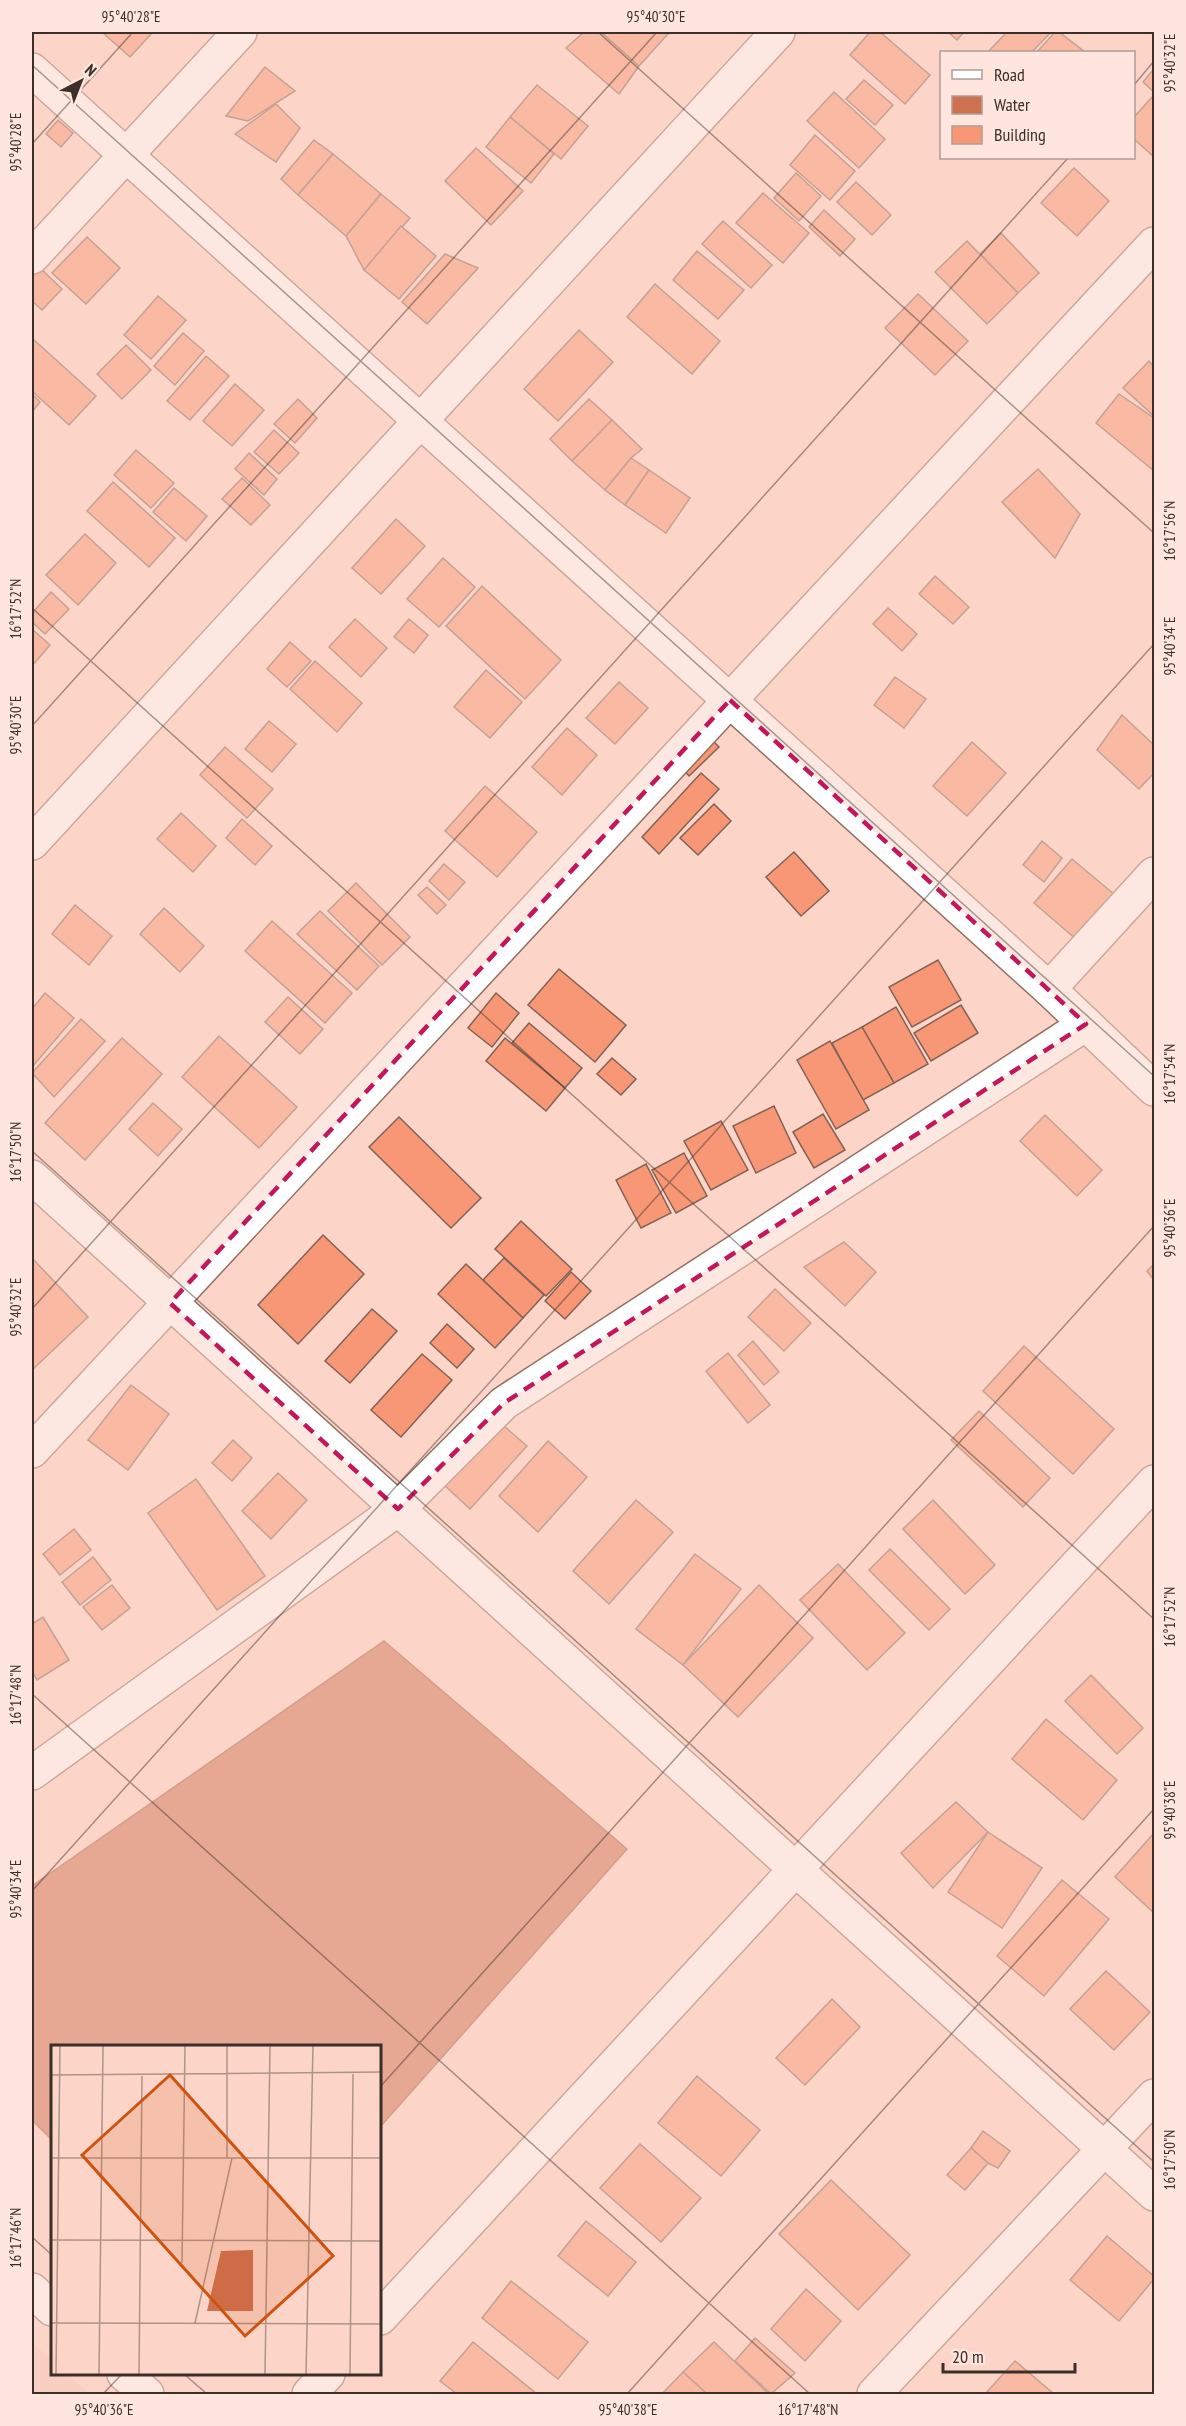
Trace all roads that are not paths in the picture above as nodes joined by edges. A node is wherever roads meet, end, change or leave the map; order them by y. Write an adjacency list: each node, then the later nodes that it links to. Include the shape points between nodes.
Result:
1 (240, 32): 4 (street)
2 (778, 32): 7 (street)
3 (32, 70): 4 (street)
4 (126, 155): 6 (street); 7 (street)
5 (1155, 244): 8 (street)
6 (32, 257)
7 (420, 421): 8 (street); 9 (street)
8 (730, 700): 11 (street); 15 (street)
9 (32, 843)
10 (1155, 874): 11 (street)
11 (1049, 989): 12 (street)
12 (1086, 1024): 13 (street); 18 (street, via 504,1402)
13 (1155, 1089)
14 (32, 1177): 15 (street)
15 (170, 1302): 16 (street); 18 (street)
16 (32, 1451)
17 (1155, 1482): 20 (street)
18 (398, 1509): 19 (street); 20 (street)
19 (32, 1773)
20 (796, 1869): 22 (street); 26 (street)
21 (1155, 2096): 22 (street)
22 (1105, 2149): 23 (street); 31 (street)
23 (1155, 2193)
24 (32, 2290): 25 (street)
25 (51, 2308)
26 (381, 2317)
27 (126, 2375): 29 (street)
28 (326, 2375): 30 (street)
29 (147, 2394)
30 (309, 2394)
31 (874, 2394)

